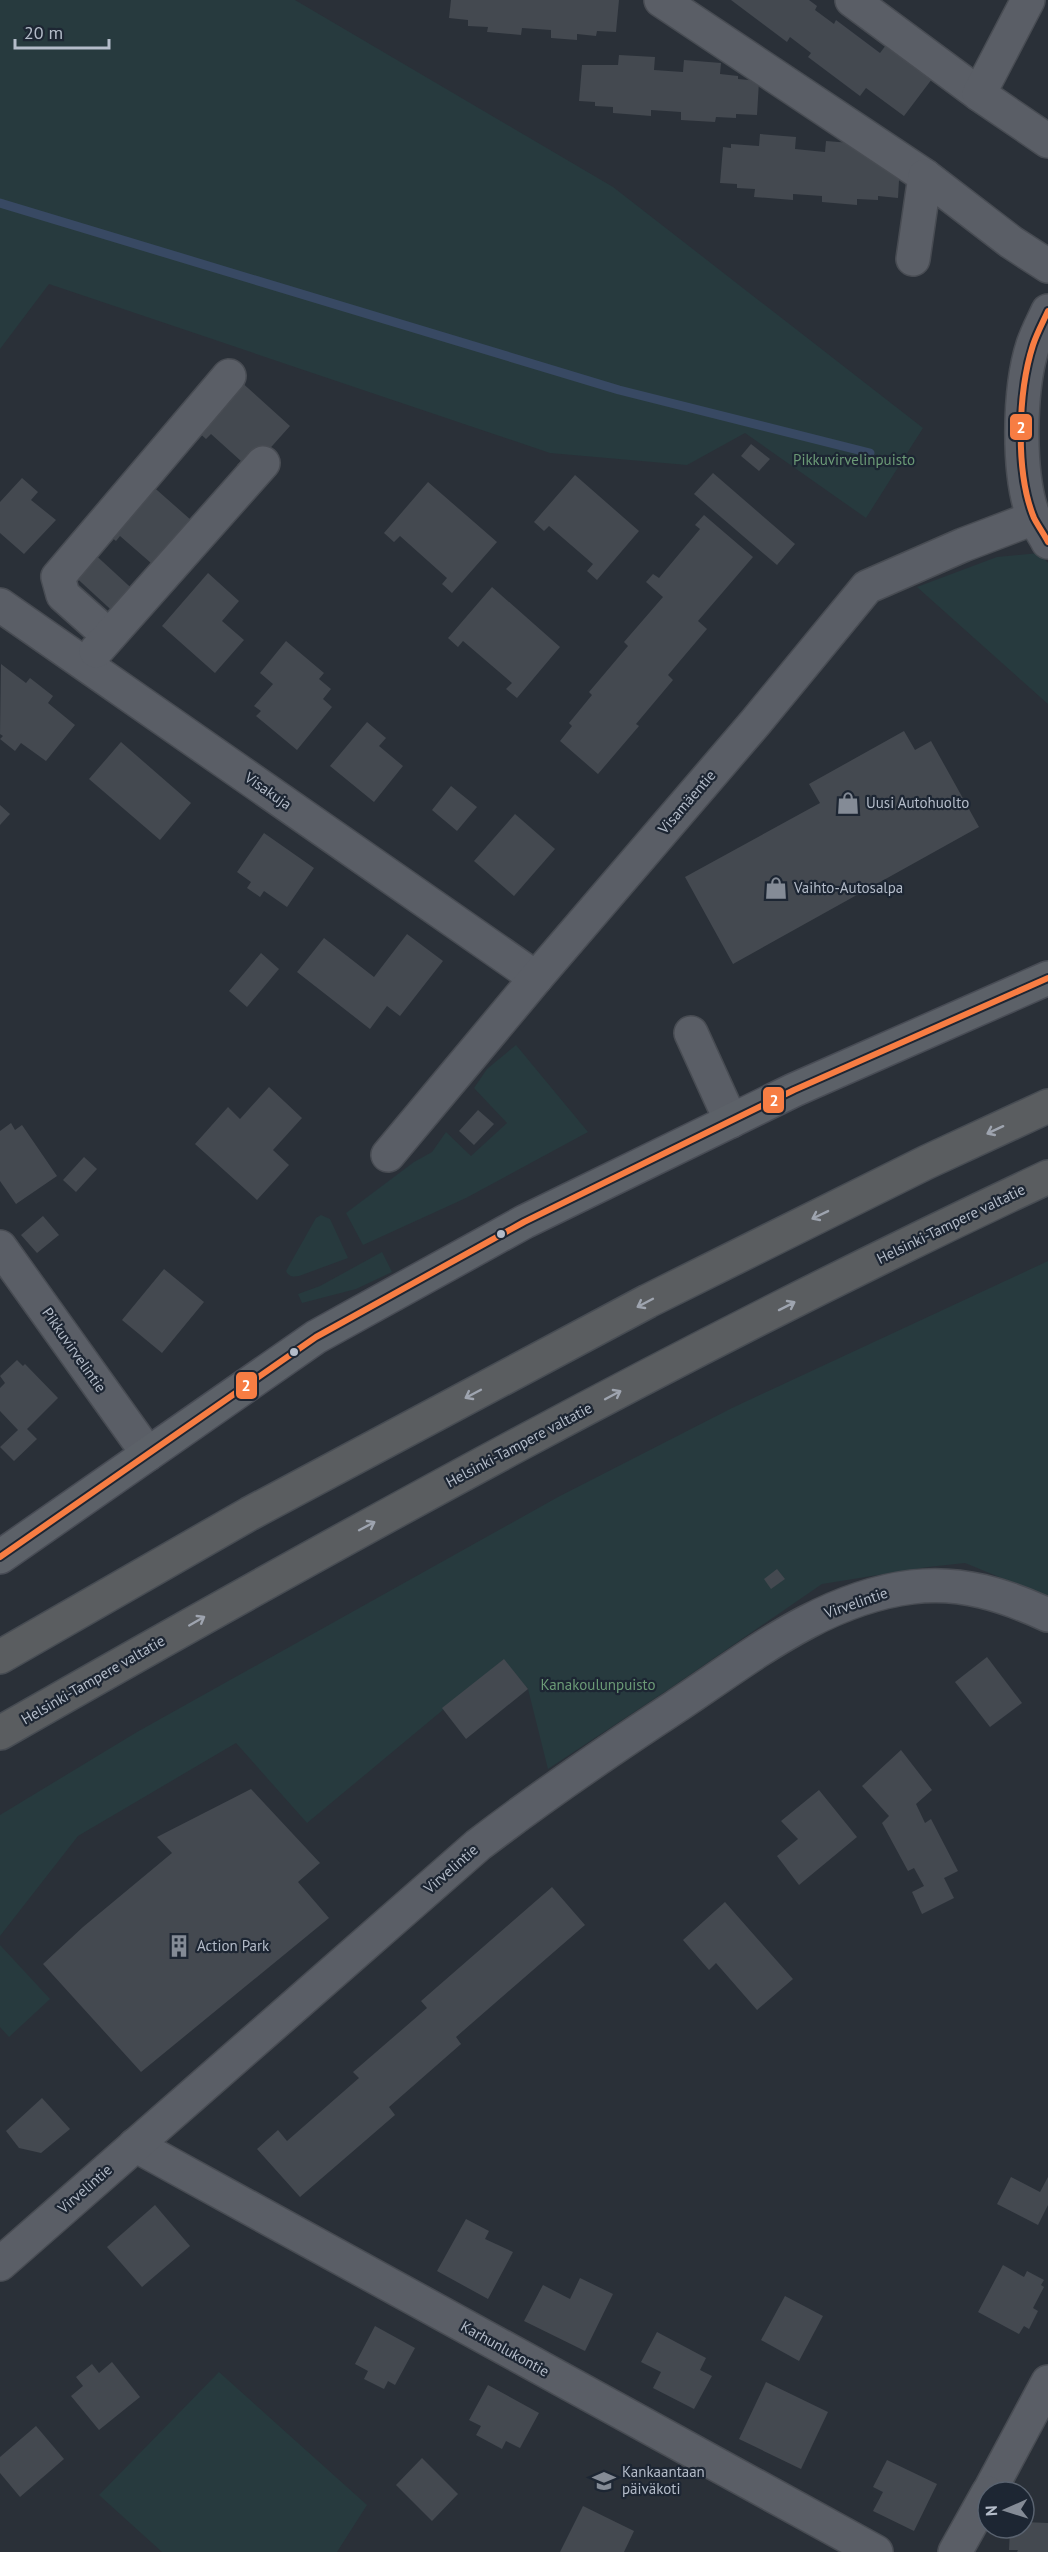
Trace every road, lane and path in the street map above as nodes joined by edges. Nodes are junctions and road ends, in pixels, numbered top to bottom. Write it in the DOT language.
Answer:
graph roads {
  1 [pos="661,0"];
  2 [pos="852,0"];
  3 [pos="1028,0"];
  4 [pos="979,94"];
  5 [pos="1048,141"];
  6 [pos="925,176"];
  7 [pos="913,259"];
  8 [pos="1048,266"];
  9 [pos="1048,311"];
  10 [pos="229,376"];
  11 [pos="263,463"];
  12 [pos="1041,530"];
  13 [pos="0,604"];
  14 [pos="109,636"];
  15 [pos="85,664"];
  16 [pos="536,978"];
  17 [pos="1048,978"];
  18 [pos="691,1033"];
  19 [pos="1048,1106"];
  20 [pos="731,1121"];
  21 [pos="388,1155"];
  22 [pos="1048,1177"];
  23 [pos="0,1247"];
  24 [pos="148,1454"];
  25 [pos="0,1557"];
  26 [pos="1048,1615"];
  27 [pos="0,1658"];
  28 [pos="0,1733"];
  29 [pos="135,2145"];
  30 [pos="0,2264"];
  31 [pos="1048,2382"];
  32 [pos="995,2480"];
  33 [pos="976,2514"];
  34 [pos="876,2552"];
  35 [pos="955,2552"];
  1 -- 6 [label="street"];
  2 -- 4 [label="street"];
  3 -- 4 [label="street"];
  4 -- 5 [label="street"];
  6 -- 7 [label="street"];
  6 -- 8 [label="street"];
  9 -- 12 [label="street, Visamäentie"];
  10 -- 14 [label="street"];
  11 -- 14 [label="street"];
  12 -- 16 [label="street, Visamäentie"];
  13 -- 15 [label="street, Visakuja"];
  14 -- 15 [label="street"];
  15 -- 16 [label="street, Visakuja"];
  16 -- 21 [label="street, Visamäentie"];
  17 -- 20 [label="main road"];
  18 -- 20 [label="street"];
  19 -- 27 [label="highway, one-way"];
  20 -- 24 [label="main road"];
  28 -- 22 [label="highway, Helsinki-Tampere valtatie, one-way"];
  23 -- 24 [label="street, Pikkuvirvelintie"];
  24 -- 25 [label="main road"];
  26 -- 29 [label="street, Virvelintie"];
  29 -- 30 [label="street, Virvelintie"];
  29 -- 34 [label="street, Karhunlukontie"];
  31 -- 32 [label="street"];
  33 -- 35 [label="street"];
}
